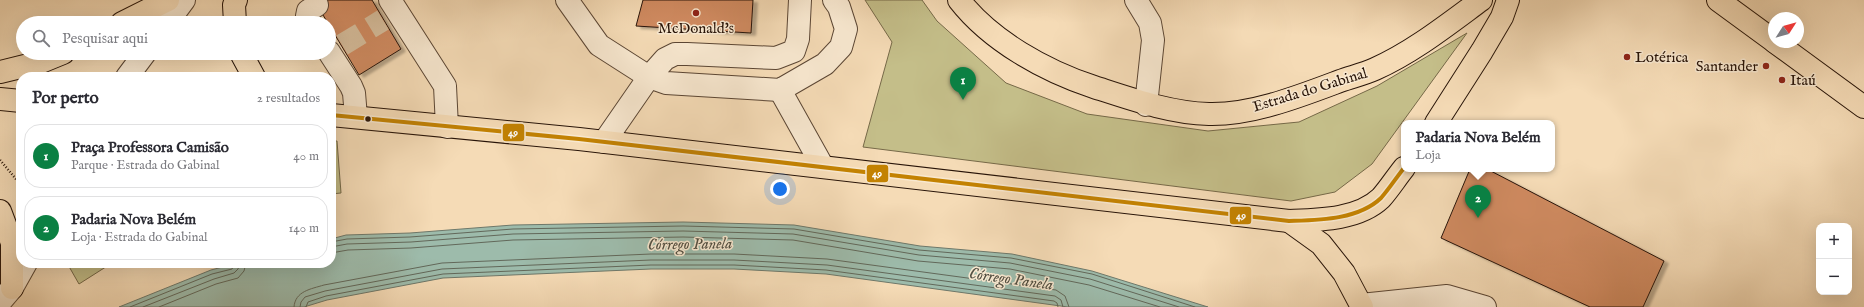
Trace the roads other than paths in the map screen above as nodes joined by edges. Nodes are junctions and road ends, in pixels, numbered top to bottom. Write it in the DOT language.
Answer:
graph roads {
  1 [pos="168,0"];
  2 [pos="184,0"];
  3 [pos="236,0"];
  4 [pos="567,0"];
  5 [pos="800,0"];
  6 [pos="834,0"];
  7 [pos="959,0"];
  8 [pos="1136,0"];
  9 [pos="1481,0"];
  10 [pos="1508,0"];
  11 [pos="1718,0"];
  12 [pos="390,10"];
  13 [pos="136,16"];
  14 [pos="172,16"];
  15 [pos="235,16"];
  16 [pos="1768,37"];
  17 [pos="1783,48"];
  18 [pos="336,56"];
  19 [pos="46,60"];
  20 [pos="140,60"];
  21 [pos="245,60"];
  22 [pos="0,72"];
  23 [pos="131,72"];
  24 [pos="251,72"];
  25 [pos="649,77"];
  26 [pos="780,90"];
  27 [pos="0,99"];
  28 [pos="16,101"];
  29 [pos="1146,104"];
  30 [pos="1864,107"];
  31 [pos="339,115"];
  32 [pos="1438,120"];
  33 [pos="447,127"];
  34 [pos="604,142"];
  35 [pos="823,167"];
  36 [pos="1401,172"];
  37 [pos="0,211"];
  38 [pos="1289,221"];
  39 [pos="23,268"];
  40 [pos="6,295"];
  41 [pos="1362,306"];
  42 [pos="1485,307"];
  1 -- 13 [label="main road"];
  2 -- 14 [label="street"];
  3 -- 15 [label="main road"];
  4 -- 25 [label="street"];
  5 -- 25 [label="street"];
  6 -- 26 [label="street"];
  7 -- 29 [label="main road, Estrada do Gabinal"];
  8 -- 29 [label="street"];
  9 -- 29 [label="main road, Estrada do Gabinal"];
  10 -- 32 [label="main road"];
  11 -- 16 [label="main road"];
  12 -- 33 [label="street"];
  17 -- 30 [label="main road"];
  18 -- 31 [label="street"];
  19 -- 22 [label="main road"];
  20 -- 23 [label="street"];
  21 -- 24 [label="main road"];
  25 -- 26 [label="street"];
  25 -- 34 [label="street"];
  26 -- 35 [label="street"];
  27 -- 28 [label="main road"];
  31 -- 33 [label="main road"];
  33 -- 34 [label="main road"];
  34 -- 35 [label="main road"];
  35 -- 38 [label="main road"];
  36 -- 38 [label="main road"];
  37 -- 40 [label="main road"];
  38 -- 41 [label="main road"];
  39 -- 40 [label="street"];
  41 -- 42 [label="street"];
}
